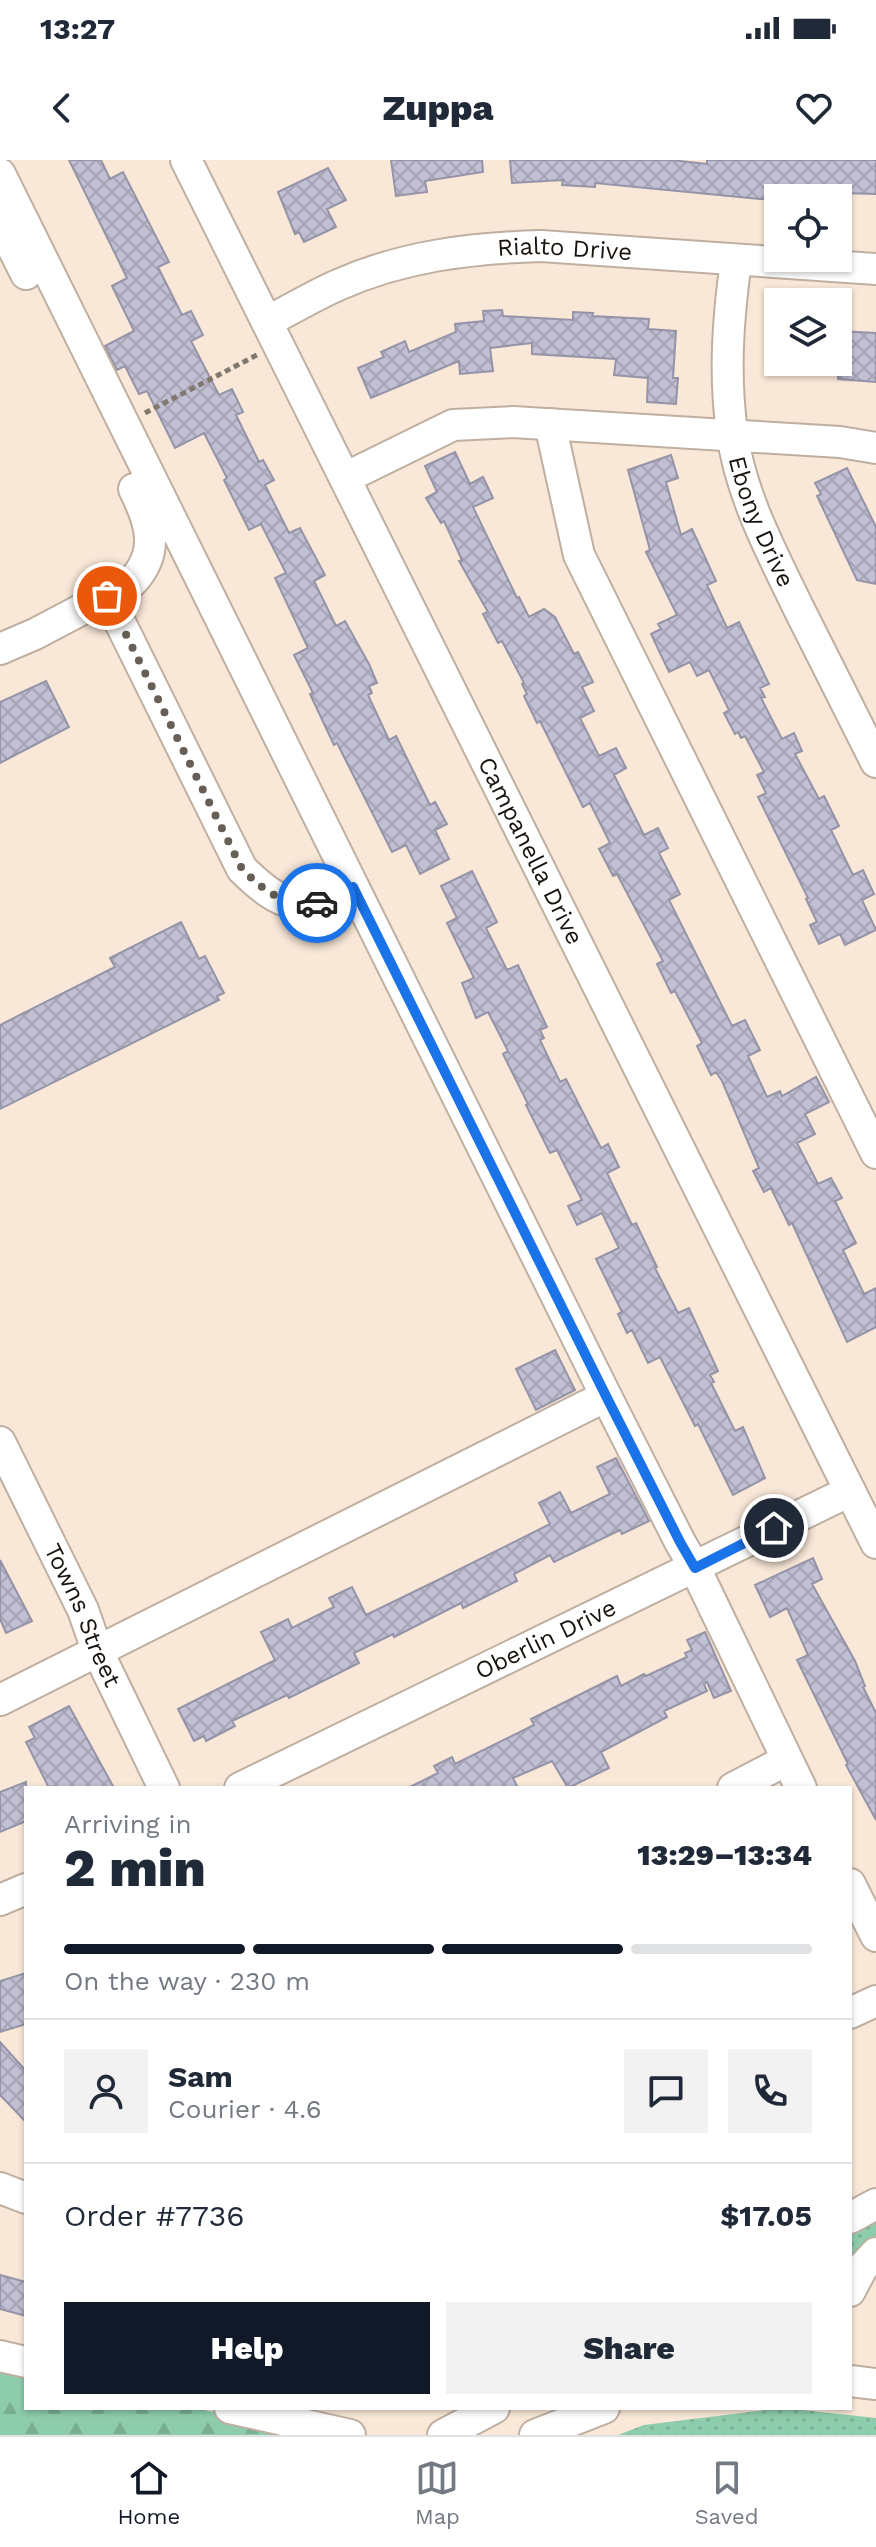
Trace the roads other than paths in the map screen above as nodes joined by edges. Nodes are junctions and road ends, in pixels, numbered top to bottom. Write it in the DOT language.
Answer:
graph roads {
  1 [pos="186,160"];
  2 [pos="0,174"];
  3 [pos="0,222"];
  4 [pos="736,261"];
  5 [pos="876,269"];
  6 [pos="266,336"];
  7 [pos="550,424"];
  8 [pos="732,435"];
  9 [pos="876,448"];
  10 [pos="345,478"];
  11 [pos="182,544"];
  12 [pos="146,562"];
  13 [pos="107,596"];
  14 [pos="0,649"];
  15 [pos="876,762"];
  16 [pos="353,887"];
  17 [pos="876,1153"];
  18 [pos="606,1396"];
  19 [pos="0,1442"];
  20 [pos="10,1490"];
  21 [pos="850,1491"];
  22 [pos="876,1543"];
  23 [pos="695,1568"];
  24 [pos="97,1650"];
  25 [pos="0,1700"];
  26 [pos="787,1760"];
  27 [pos="163,1786"];
  28 [pos="244,1786"];
  29 [pos="737,1786"];
  30 [pos="800,1786"];
  31 [pos="852,1888"];
  32 [pos="24,1890"];
  33 [pos="0,1900"];
  34 [pos="876,1936"];
  35 [pos="876,2001"];
  36 [pos="852,2012"];
  37 [pos="0,2188"];
  38 [pos="24,2197"];
  39 [pos="876,2204"];
  40 [pos="852,2217"];
  41 [pos="876,2253"];
  42 [pos="852,2287"];
  43 [pos="0,2356"];
  44 [pos="24,2362"];
  45 [pos="852,2381"];
  46 [pos="876,2384"];
  47 [pos="239,2410"];
  48 [pos="490,2410"];
  49 [pos="599,2410"];
  50 [pos="350,2435"];
  51 [pos="443,2435"];
  52 [pos="535,2435"];
  1 -- 6 [label="street, Campanella Drive"];
  2 -- 11 [label="street"];
  3 -- 12 [label="street"];
  4 -- 5 [label="street, Rialto Drive"];
  4 -- 6 [label="street, Rialto Drive"];
  4 -- 8 [label="street, Ebony Drive"];
  6 -- 10 [label="street, Campanella Drive"];
  7 -- 8 [label="street"];
  7 -- 10 [label="street"];
  7 -- 17 [label="street"];
  8 -- 9 [label="street"];
  8 -- 15 [label="street, Ebony Drive"];
  10 -- 21 [label="street, Campanella Drive"];
  11 -- 12 [label="street"];
  11 -- 16 [label="street"];
  12 -- 13 [label="street"];
  13 -- 14 [label="street"];
  13 -- 16 [label="street"];
  16 -- 18 [label="street"];
  18 -- 23 [label="street"];
  18 -- 24 [label="street"];
  19 -- 20 [label="street, Towns Street"];
  20 -- 24 [label="street, Towns Street"];
  21 -- 22 [label="street, Campanella Drive"];
  21 -- 23 [label="street, Oberlin Drive"];
  23 -- 26 [label="street"];
  23 -- 28 [label="street, Oberlin Drive"];
  24 -- 25 [label="street"];
  24 -- 27 [label="street, Towns Street"];
  26 -- 29 [label="street"];
  26 -- 30 [label="street"];
  31 -- 34 [label="street"];
  32 -- 33 [label="street"];
  35 -- 36 [label="street"];
  37 -- 38 [label="street"];
  39 -- 40 [label="street"];
  41 -- 42 [label="street"];
  43 -- 44 [label="street"];
  45 -- 46 [label="street"];
  47 -- 50 [label="street"];
  48 -- 51 [label="street"];
  49 -- 52 [label="street"];
}
